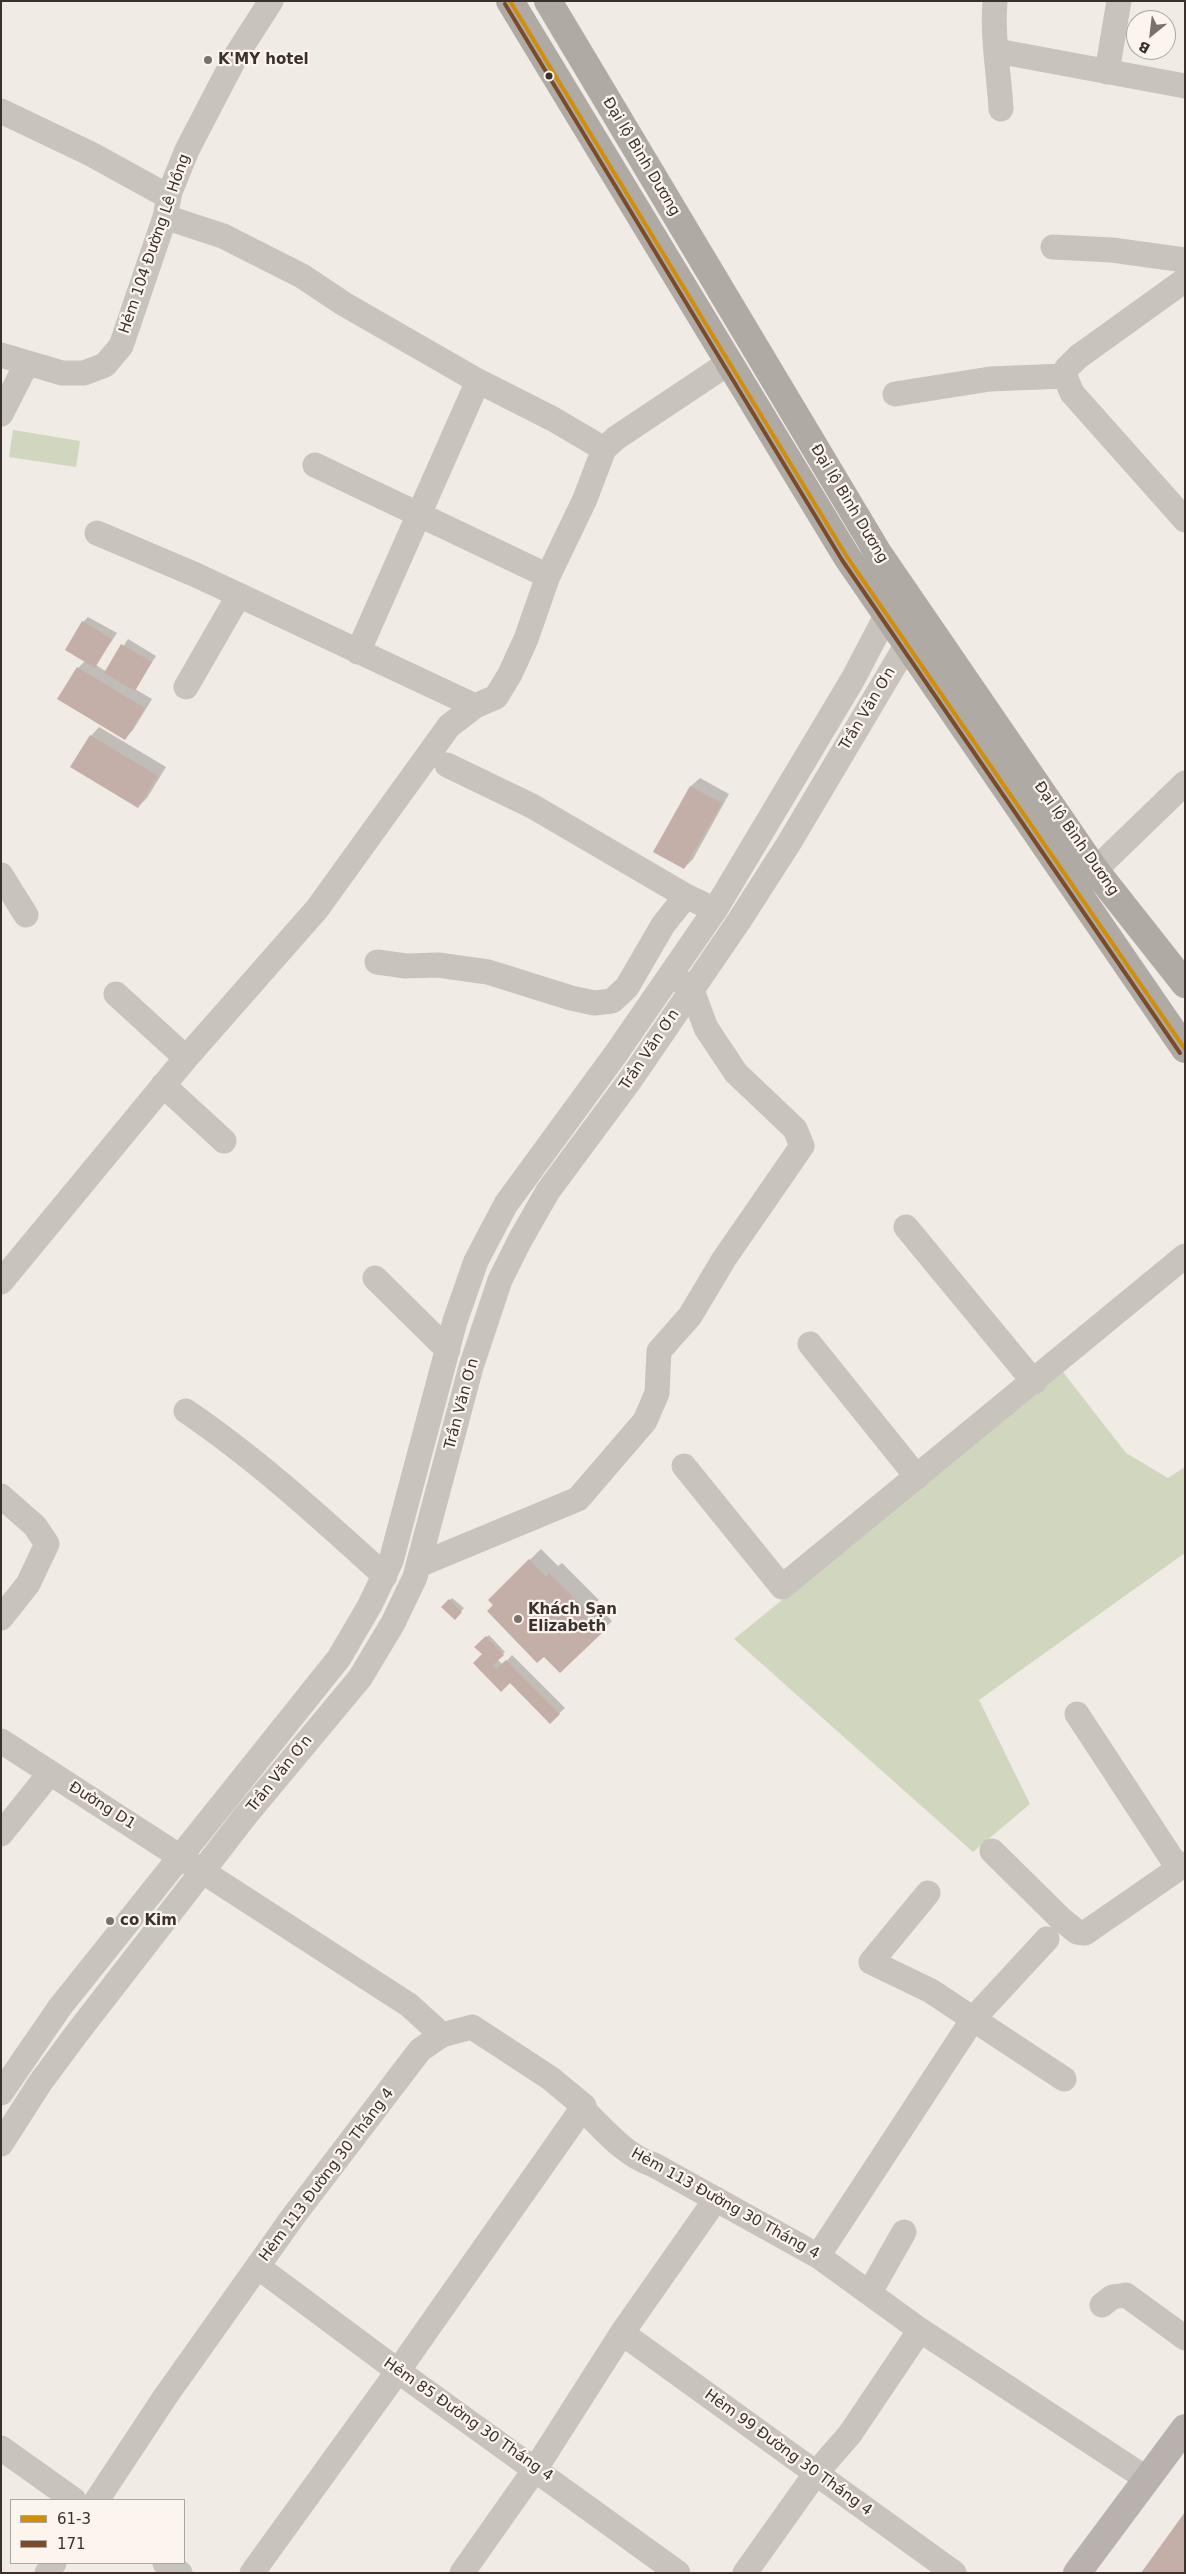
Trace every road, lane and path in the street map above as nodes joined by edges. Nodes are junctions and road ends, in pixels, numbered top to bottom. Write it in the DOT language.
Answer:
graph roads {
  1 [pos="271,1"];
  2 [pos="510,1"];
  3 [pos="548,1"];
  4 [pos="995,1"];
  5 [pos="1119,1"];
  6 [pos="997,51"];
  7 [pos="1107,72"];
  8 [pos="1185,86"];
  9 [pos="1001,109"];
  10 [pos="1,111"];
  11 [pos="167,207"];
  12 [pos="1053,247"];
  13 [pos="1185,260"];
  14 [pos="1185,280"];
  15 [pos="1,355"];
  16 [pos="730,362"];
  17 [pos="27,363"];
  18 [pos="1065,376"];
  19 [pos="478,382"];
  20 [pos="896,394"];
  21 [pos="1,414"];
  22 [pos="604,449"];
  23 [pos="314,465"];
  24 [pos="419,514"];
  25 [pos="1185,520"];
  26 [pos="97,533"];
  27 [pos="548,576"];
  28 [pos="238,596"];
  29 [pos="886,616"];
  30 [pos="906,646"];
  31 [pos="358,652"];
  32 [pos="186,688"];
  33 [pos="474,706"];
  34 [pos="447,765"];
  35 [pos="1185,783"];
  36 [pos="1095,870"];
  37 [pos="1,875"];
  38 [pos="686,896"];
  39 [pos="715,910"];
  40 [pos="26,916"];
  41 [pos="376,962"];
  42 [pos="673,974"];
  43 [pos="1185,984"];
  44 [pos="692,990"];
  45 [pos="116,994"];
  46 [pos="1185,1049"];
  47 [pos="186,1058"];
  48 [pos="163,1085"];
  49 [pos="224,1141"];
  50 [pos="906,1227"];
  51 [pos="1185,1256"];
  52 [pos="375,1278"];
  53 [pos="1,1282"];
  54 [pos="810,1344"];
  55 [pos="448,1350"];
  56 [pos="1034,1382"];
  57 [pos="186,1411"];
  58 [pos="684,1466"];
  59 [pos="917,1477"];
  60 [pos="1,1496"];
  61 [pos="418,1565"];
  62 [pos="385,1576"];
  63 [pos="1,1618"];
  64 [pos="1077,1714"];
  65 [pos="1,1741"];
  66 [pos="50,1773"];
  67 [pos="1,1834"];
  68 [pos="992,1851"];
  69 [pos="180,1855"];
  70 [pos="1181,1866"];
  71 [pos="203,1870"];
  72 [pos="928,1893"];
  73 [pos="1047,1939"];
  74 [pos="973,2019"];
  75 [pos="442,2035"];
  76 [pos="10,2060"];
  77 [pos="1064,2079"];
  78 [pos="1,2093"];
  79 [pos="584,2106"];
  80 [pos="1,2144"];
  81 [pos="716,2199"];
  82 [pos="904,2232"];
  83 [pos="818,2256"];
  84 [pos="258,2266"];
  85 [pos="870,2292"];
  86 [pos="1102,2305"];
  87 [pos="920,2330"];
  88 [pos="622,2333"];
  89 [pos="1185,2338"];
  90 [pos="398,2371"];
  91 [pos="1185,2428"];
  92 [pos="1,2448"];
  93 [pos="536,2468"];
  94 [pos="816,2473"];
  95 [pos="1147,2479"];
  96 [pos="73,2499"];
  97 [pos="98,2499"];
  98 [pos="166,2564"];
  99 [pos="180,2573"];
  100 [pos="252,2573"];
  101 [pos="462,2573"];
  102 [pos="678,2573"];
  103 [pos="745,2573"];
  104 [pos="954,2573"];
  105 [pos="1077,2573"];
  1 -- 11 [label="street, Hẻm 104 Đường Lê Hồng"];
  2 -- 16 [label="highway, Đại lộ Bình Dương"];
  3 -- 36 [label="highway, Đại lộ Bình Dương"];
  4 -- 6 [label="street"];
  5 -- 7 [label="street"];
  6 -- 7 [label="street"];
  6 -- 9 [label="street"];
  7 -- 8 [label="street"];
  10 -- 11 [label="street"];
  11 -- 17 [label="street, Hẻm 104 Đường Lê Hồng"];
  11 -- 19 [label="street"];
  12 -- 13 [label="street"];
  14 -- 18 [label="street"];
  15 -- 17 [label="street, Hẻm 104 Đường Lê Hồng"];
  16 -- 22 [label="street"];
  16 -- 29 [label="highway, Đại lộ Bình Dương"];
  17 -- 21 [label="street"];
  18 -- 20 [label="street"];
  18 -- 25 [label="street"];
  19 -- 22 [label="street"];
  19 -- 24 [label="street"];
  22 -- 27 [label="street"];
  23 -- 24 [label="street"];
  24 -- 27 [label="street"];
  24 -- 31 [label="street"];
  26 -- 28 [label="street"];
  27 -- 33 [label="street"];
  28 -- 31 [label="street"];
  28 -- 32 [label="street"];
  29 -- 30 [label="highway, Đại lộ Bình Dương"];
  29 -- 39 [label="street, Trần Văn Ơn"];
  30 -- 44 [label="street, Trần Văn Ơn"];
  30 -- 46 [label="highway, Đại lộ Bình Dương"];
  31 -- 33 [label="street"];
  33 -- 47 [label="street"];
  34 -- 38 [label="street"];
  35 -- 36 [label="street"];
  36 -- 43 [label="highway, Đại lộ Bình Dương"];
  37 -- 40 [label="street"];
  38 -- 39 [label="street"];
  38 -- 41 [label="street"];
  39 -- 42 [label="street, Trần Văn Ơn"];
  42 -- 44 [label="street"];
  42 -- 55 [label="street, Trần Văn Ơn"];
  44 -- 61 [label="street, Trần Văn Ơn"];
  44 -- 61 [label="street"];
  45 -- 47 [label="street"];
  47 -- 48 [label="street"];
  48 -- 49 [label="street"];
  48 -- 53 [label="street"];
  50 -- 56 [label="street"];
  51 -- 56 [label="street"];
  52 -- 55 [label="street"];
  54 -- 59 [label="street"];
  55 -- 62 [label="street, Trần Văn Ơn"];
  56 -- 59 [label="street"];
  57 -- 62 [label="street"];
  58 -- 59 [label="street"];
  60 -- 63 [label="street"];
  61 -- 71 [label="street, Trần Văn Ơn"];
  62 -- 69 [label="street, Trần Văn Ơn"];
  64 -- 70 [label="street"];
  65 -- 66 [label="street, Đường D1"];
  66 -- 67 [label="street"];
  66 -- 69 [label="street, Đường D1"];
  68 -- 70 [label="street"];
  69 -- 71 [label="street, Đường D1"];
  69 -- 76 [label="street, Trần Văn Ơn"];
  71 -- 75 [label="street, Đường D1"];
  71 -- 80 [label="street, Trần Văn Ơn"];
  72 -- 74 [label="street"];
  73 -- 74 [label="street"];
  74 -- 77 [label="street"];
  74 -- 83 [label="street"];
  75 -- 79 [label="street, Hẻm 113 Đường 30 Tháng 4"];
  75 -- 84 [label="street, Hẻm 113 Đường 30 Tháng 4"];
  76 -- 78 [label="street, Trần Văn Ơn"];
  79 -- 81 [label="street, Hẻm 113 Đường 30 Tháng 4"];
  79 -- 90 [label="street"];
  81 -- 83 [label="street, Hẻm 113 Đường 30 Tháng 4"];
  81 -- 88 [label="street"];
  82 -- 85 [label="street"];
  83 -- 85 [label="street, Hẻm 113 Đường 30 Tháng 4"];
  84 -- 90 [label="street, Hẻm 85 Đường 30 Tháng 4"];
  84 -- 97 [label="street, Hẻm 113 Đường 30 Tháng 4"];
  85 -- 87 [label="street, Hẻm 113 Đường 30 Tháng 4"];
  86 -- 89 [label="street"];
  87 -- 94 [label="street"];
  87 -- 95 [label="street, Hẻm 113 Đường 30 Tháng 4"];
  88 -- 93 [label="street"];
  88 -- 94 [label="street, Hẻm 99 Đường 30 Tháng 4"];
  90 -- 93 [label="street, Hẻm 85 Đường 30 Tháng 4"];
  90 -- 100 [label="street"];
  91 -- 95 [label="main road"];
  92 -- 96 [label="street"];
  93 -- 101 [label="street"];
  93 -- 102 [label="street, Hẻm 85 Đường 30 Tháng 4"];
  94 -- 103 [label="street"];
  94 -- 104 [label="street, Hẻm 99 Đường 30 Tháng 4"];
  95 -- 105 [label="main road"];
  98 -- 99 [label="street"];
}
